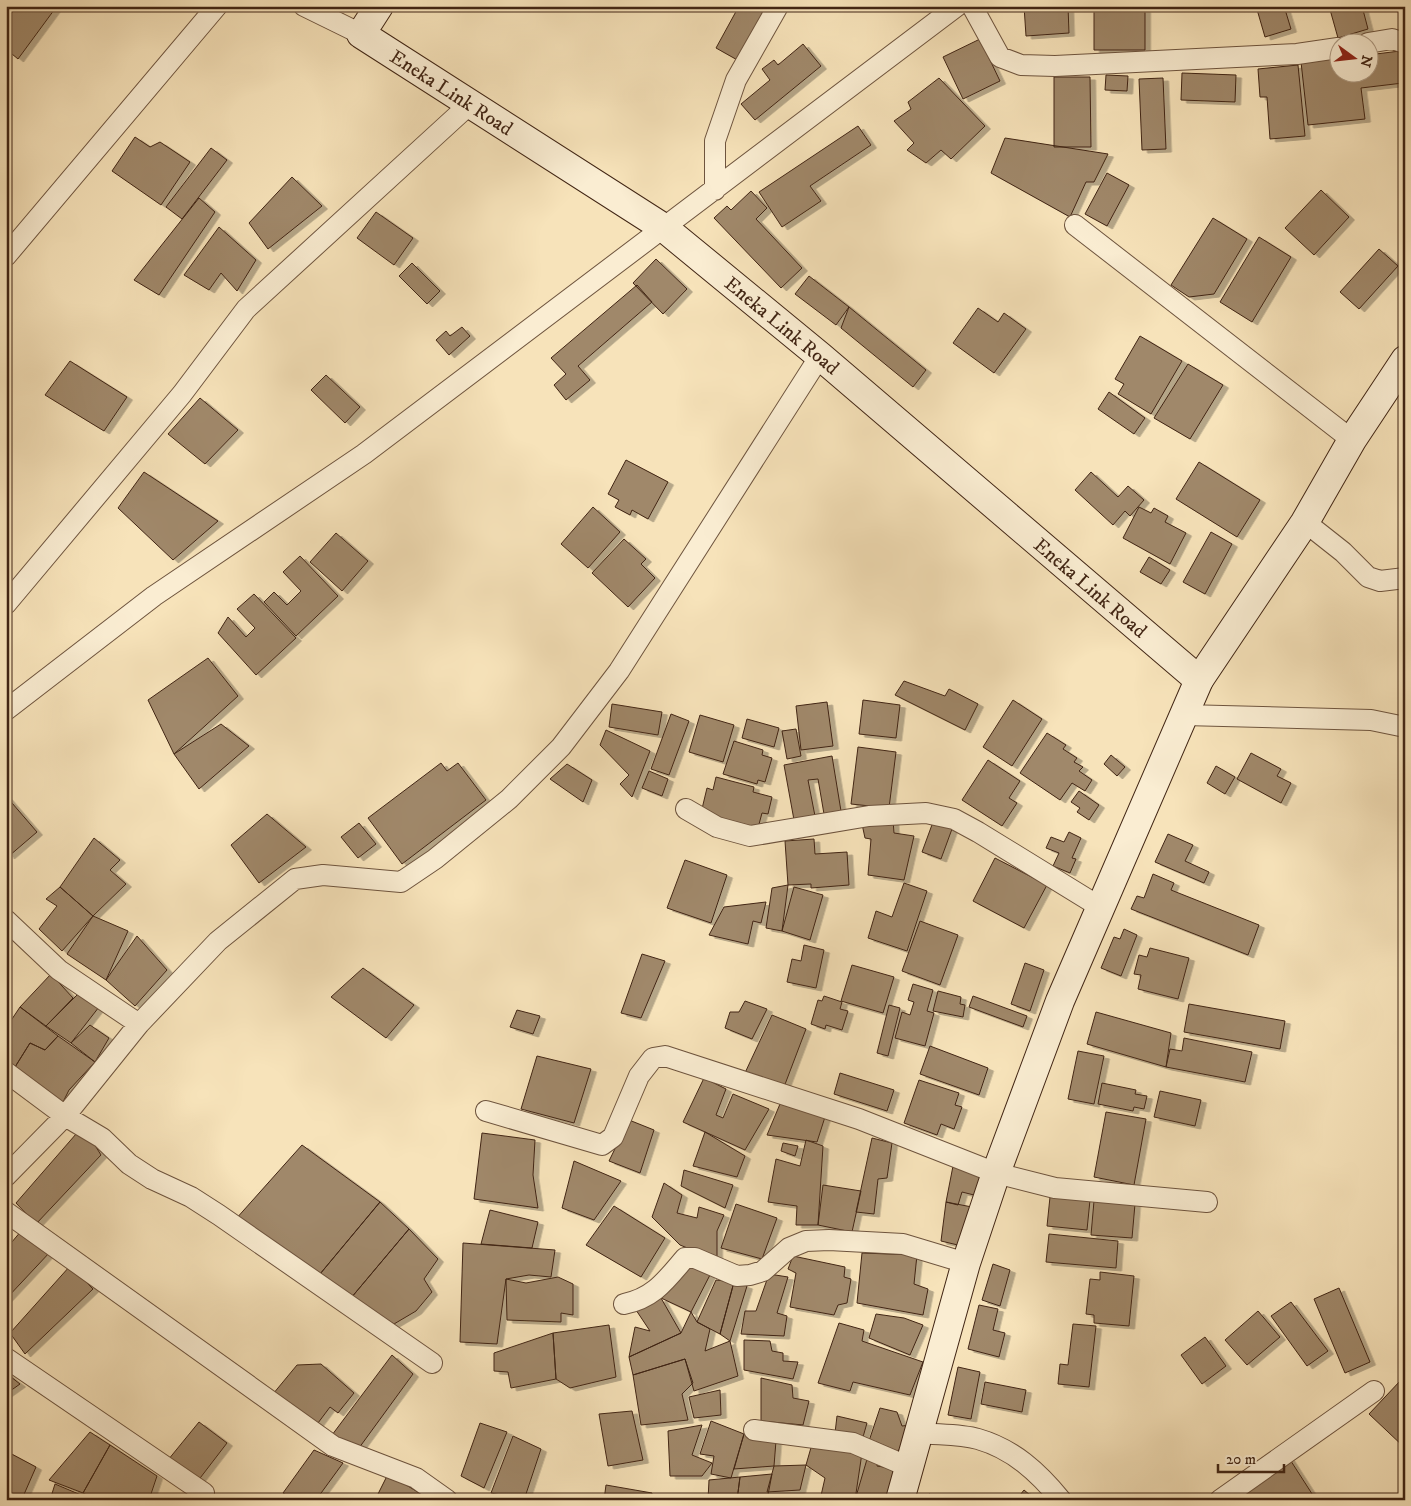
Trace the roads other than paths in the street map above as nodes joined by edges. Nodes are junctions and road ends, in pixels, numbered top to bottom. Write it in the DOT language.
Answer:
graph roads {
  1 [pos="217,6"];
  2 [pos="304,6"];
  3 [pos="379,6"];
  4 [pos="778,6"];
  5 [pos="957,6"];
  6 [pos="972,6"];
  7 [pos="361,34"];
  8 [pos="1378,41"];
  9 [pos="1405,43"];
  10 [pos="1328,50"];
  11 [pos="470,104"];
  12 [pos="715,190"];
  13 [pos="1075,225"];
  14 [pos="664,228"];
  15 [pos="6,256"];
  16 [pos="820,356"];
  17 [pos="1405,360"];
  18 [pos="1352,440"];
  19 [pos="1305,522"];
  20 [pos="1405,578"];
  21 [pos="6,604"];
  22 [pos="1200,680"];
  23 [pos="6,710"];
  24 [pos="1184,715"];
  25 [pos="1405,727"];
  26 [pos="686,808"];
  27 [pos="1100,907"];
  28 [pos="6,920"];
  29 [pos="139,1024"];
  30 [pos="6,1072"];
  31 [pos="486,1111"];
  32 [pos="65,1116"];
  33 [pos="996,1172"];
  34 [pos="6,1176"];
  35 [pos="1207,1202"];
  36 [pos="6,1212"];
  37 [pos="966,1263"];
  38 [pos="624,1304"];
  39 [pos="6,1358"];
  40 [pos="432,1363"];
  41 [pos="1374,1391"];
  42 [pos="754,1430"];
  43 [pos="920,1433"];
  44 [pos="909,1467"];
  45 [pos="204,1493"];
  46 [pos="447,1500"];
  47 [pos="900,1500"];
  48 [pos="1061,1500"];
  49 [pos="1220,1500"];
  1 -- 15 [label="street"];
  2 -- 7 [label="street"];
  3 -- 7 [label="street"];
  4 -- 12 [label="street"];
  5 -- 12 [label="street"];
  6 -- 10 [label="street"];
  7 -- 11 [label="street, Eneka Link Road"];
  8 -- 9 [label="street"];
  11 -- 14 [label="street, Eneka Link Road"];
  11 -- 21 [label="street"];
  12 -- 14 [label="street"];
  13 -- 18 [label="street"];
  14 -- 16 [label="street, Eneka Link Road"];
  14 -- 23 [label="street"];
  16 -- 22 [label="street, Eneka Link Road"];
  16 -- 29 [label="street"];
  17 -- 18 [label="street"];
  18 -- 19 [label="street"];
  19 -- 20 [label="street"];
  19 -- 22 [label="street"];
  22 -- 24 [label="street"];
  24 -- 25 [label="street"];
  24 -- 27 [label="street"];
  26 -- 27 [label="street"];
  27 -- 33 [label="street"];
  28 -- 29 [label="street"];
  29 -- 32 [label="street"];
  30 -- 32 [label="street"];
  31 -- 33 [label="street"];
  32 -- 34 [label="street"];
  32 -- 40 [label="street"];
  33 -- 35 [label="street"];
  33 -- 37 [label="street"];
  36 -- 46 [label="street"];
  37 -- 38 [label="street"];
  37 -- 43 [label="street"];
  39 -- 45 [label="street"];
  41 -- 49 [label="street"];
  42 -- 44 [label="street"];
  43 -- 44 [label="street"];
  43 -- 48 [label="street"];
  44 -- 47 [label="street"];
}
